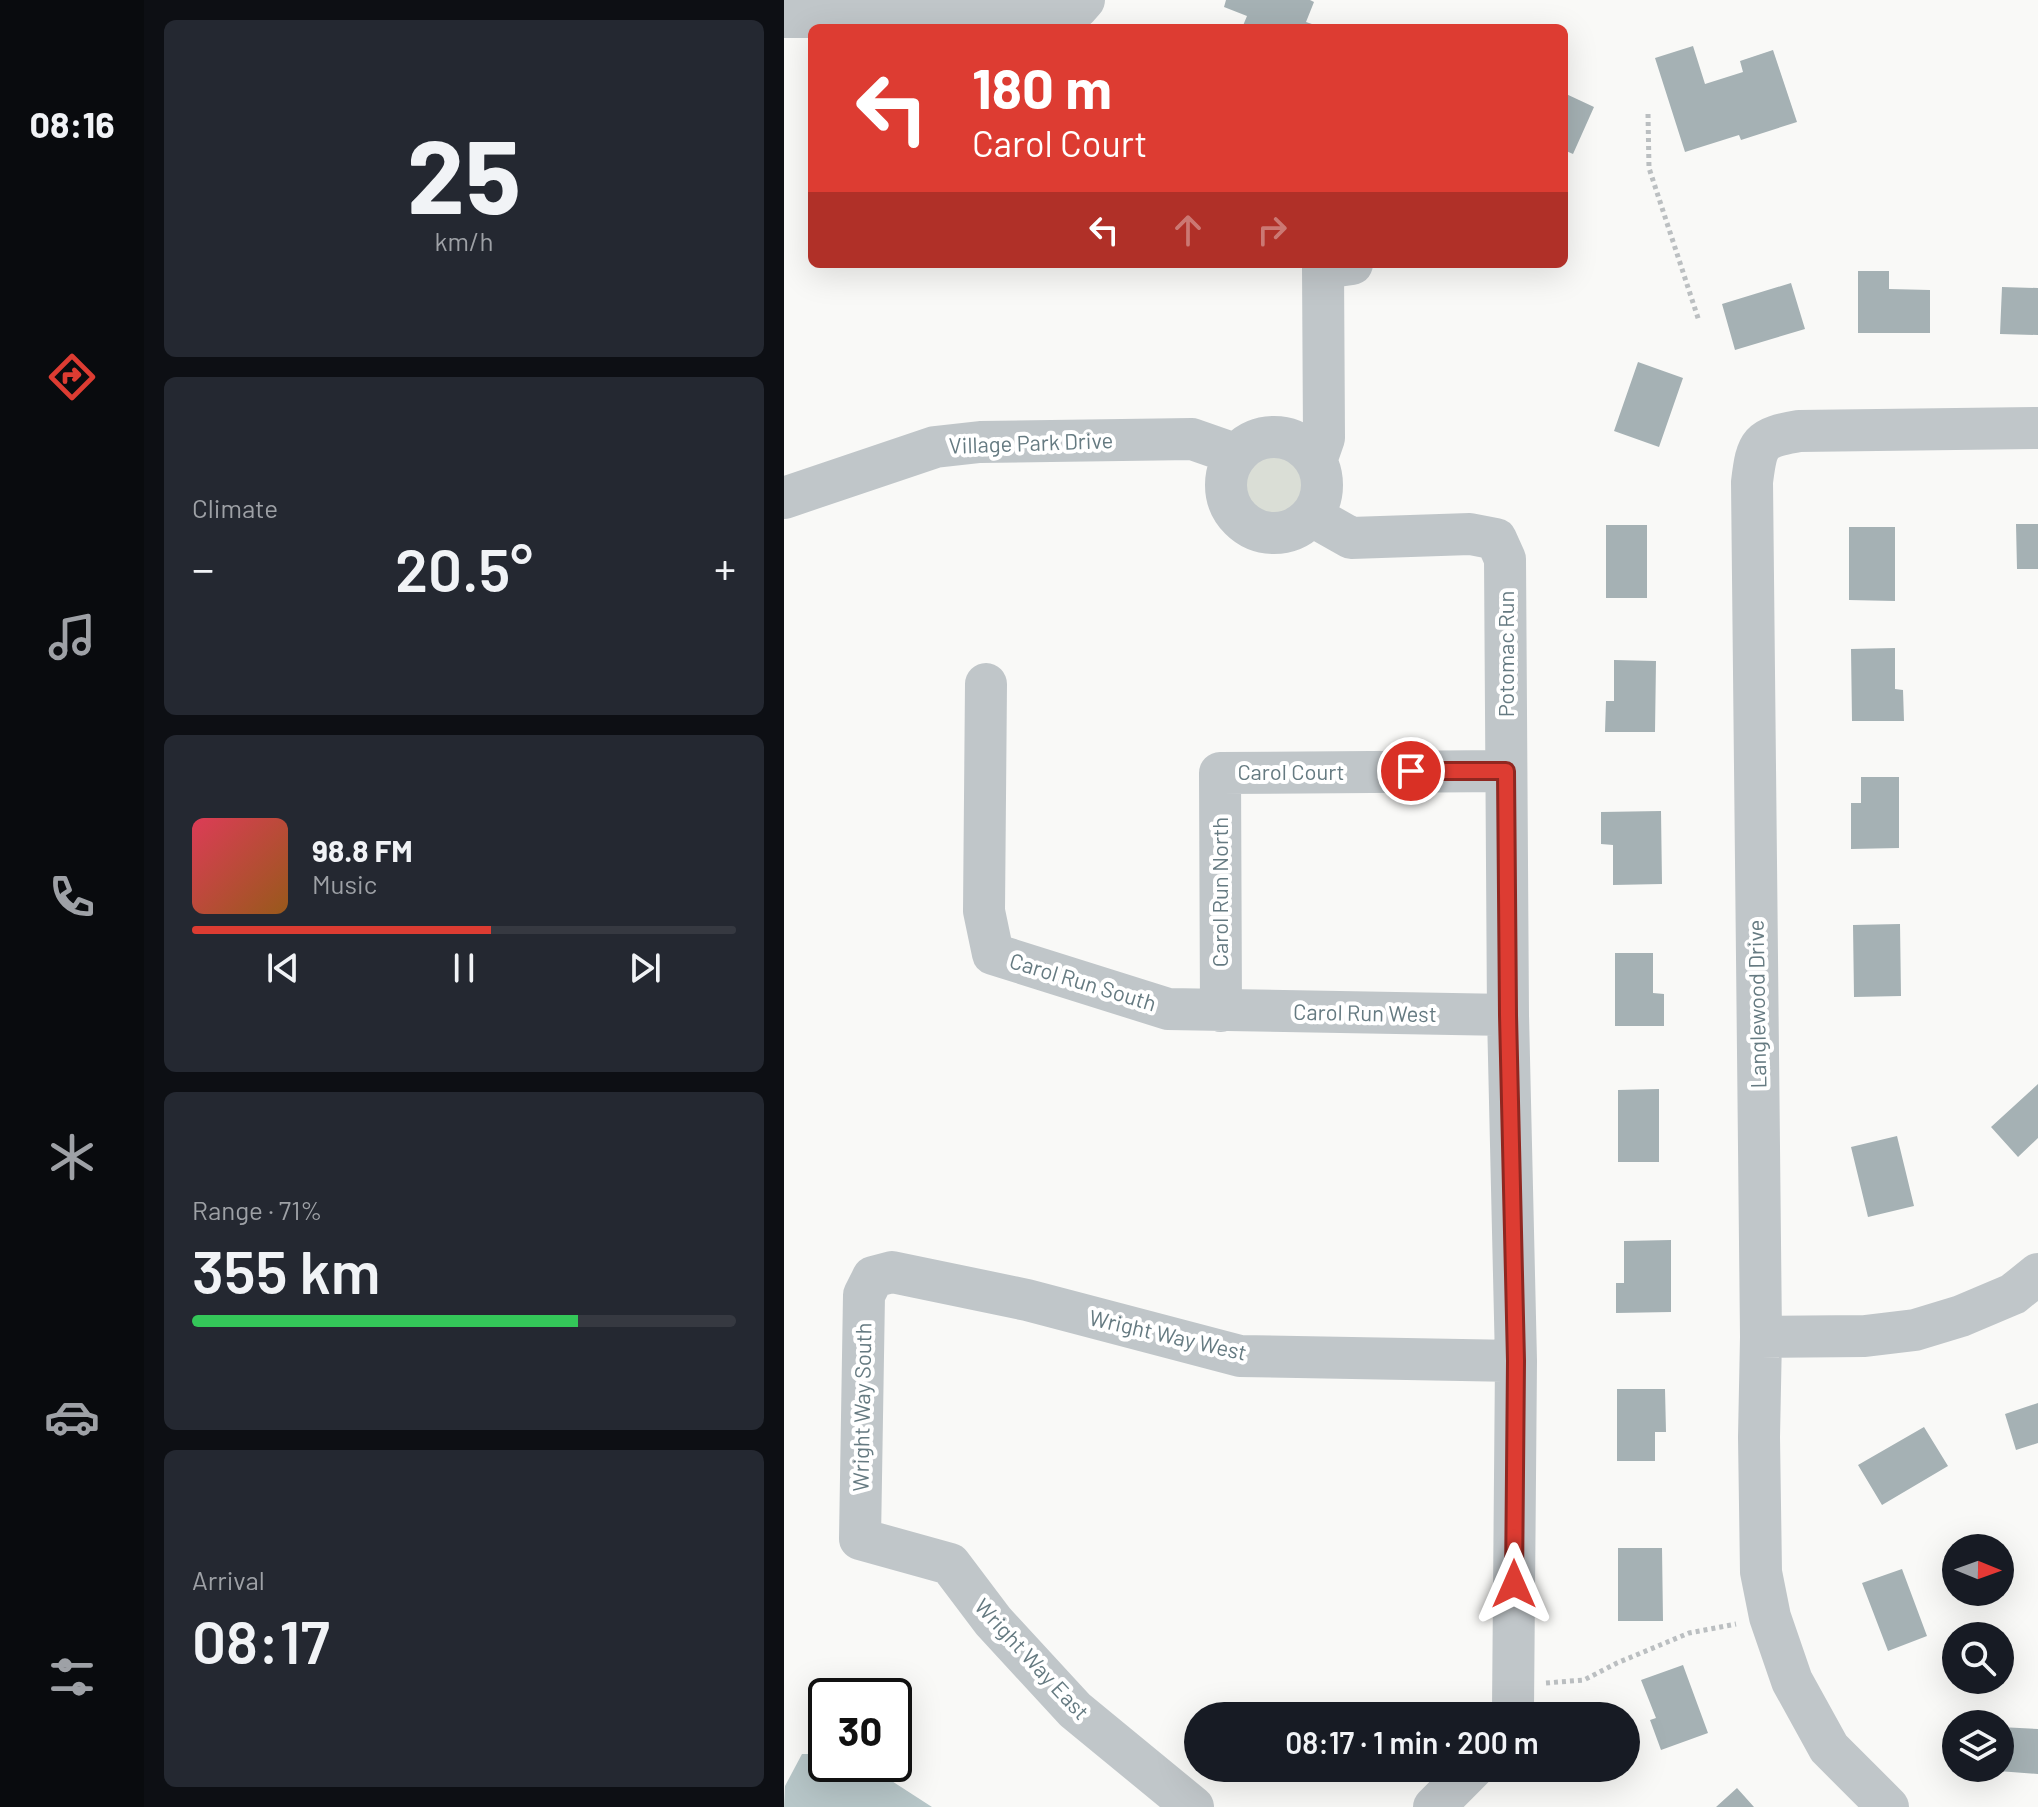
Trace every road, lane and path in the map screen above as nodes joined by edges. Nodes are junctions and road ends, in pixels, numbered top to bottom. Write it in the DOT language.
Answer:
graph roads {
  1 [pos="1084,0"];
  2 [pos="784,17"];
  3 [pos="1648,114"];
  4 [pos="1323,268"];
  5 [pos="1699,321"];
  6 [pos="2038,428"];
  7 [pos="1235,454"];
  8 [pos="1316,461"];
  9 [pos="784,498"];
  10 [pos="1312,516"];
  11 [pos="986,684"];
  12 [pos="1506,771"];
  13 [pos="1220,773"];
  14 [pos="1221,1011"];
  15 [pos="1508,1015"];
  16 [pos="2038,1274"];
  17 [pos="873,1277"];
  18 [pos="1761,1337"];
  19 [pos="1516,1361"];
  20 [pos="860,1539"];
  21 [pos="1770,1617"];
  22 [pos="1512,1698"];
  23 [pos="1459,1782"];
  24 [pos="1193,1807"];
  25 [pos="1434,1807"];
  26 [pos="1888,1807"];
  1 -- 2 [label="street"];
  3 -- 5 [label="path"];
  4 -- 8 [label="street"];
  6 -- 18 [label="street, Langlewood Drive"];
  7 -- 8 [label="street"];
  7 -- 9 [label="street, Village Park Drive"];
  7 -- 10 [label="street"];
  8 -- 10 [label="street"];
  10 -- 12 [label="street, Potomac Run"];
  11 -- 14 [label="street, Carol Run South"];
  12 -- 13 [label="street, Carol Court"];
  12 -- 15 [label="street, Potomac Run"];
  13 -- 14 [label="street, Carol Run North"];
  14 -- 15 [label="street, Carol Run West"];
  15 -- 19 [label="street, Potomac Run"];
  16 -- 18 [label="street"];
  17 -- 19 [label="street, Wright Way West"];
  17 -- 20 [label="street, Wright Way South"];
  18 -- 21 [label="street, Langlewood Drive"];
  19 -- 22 [label="street, Potomac Run"];
  20 -- 24 [label="street, Wright Way East"];
  21 -- 22 [label="path"];
  21 -- 26 [label="street, Langlewood Drive"];
  23 -- 25 [label="street"];
}
